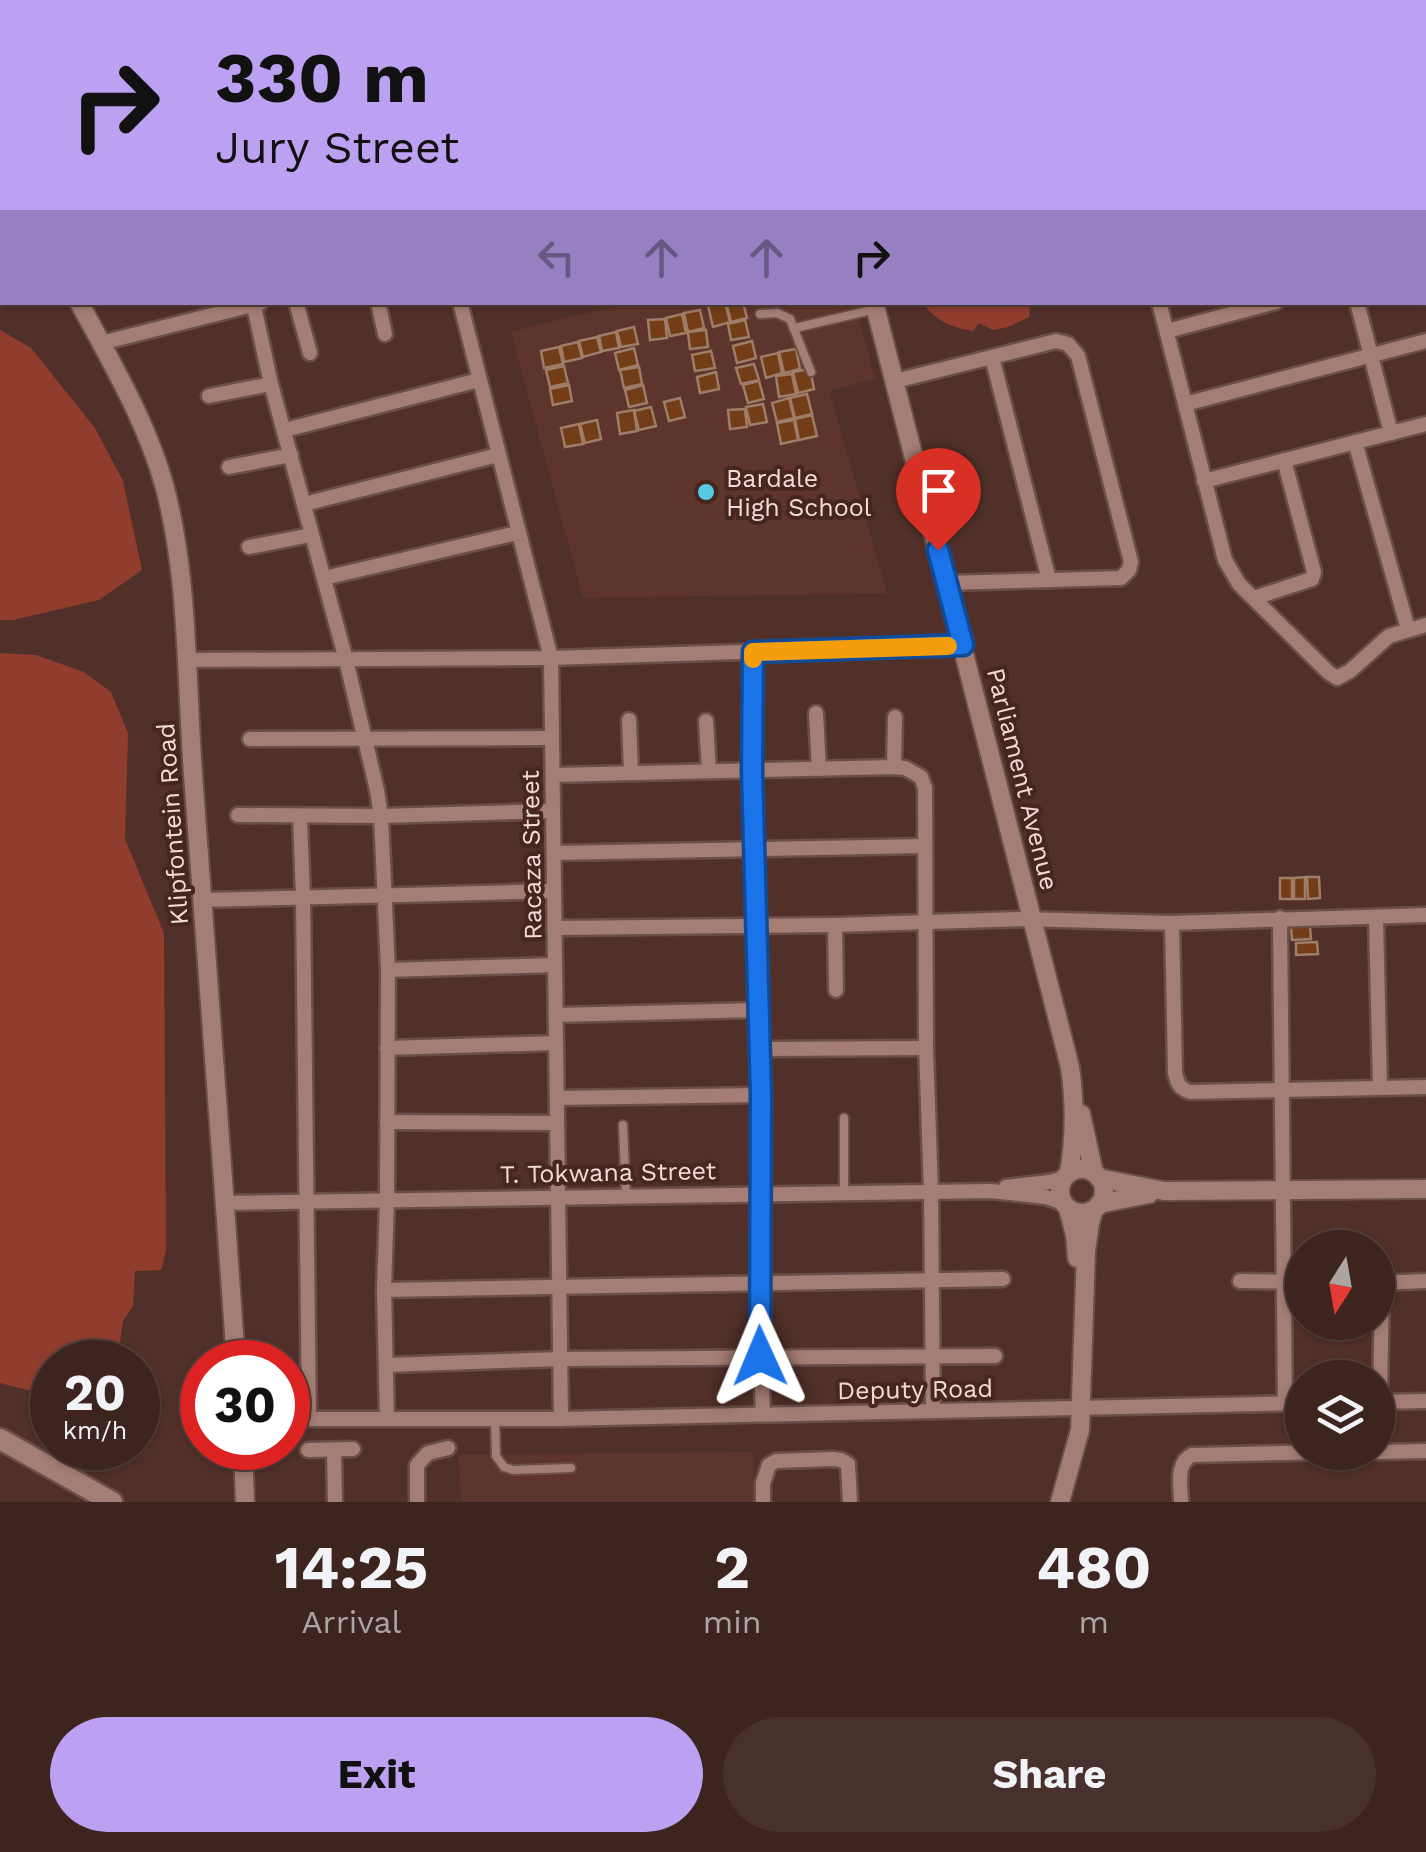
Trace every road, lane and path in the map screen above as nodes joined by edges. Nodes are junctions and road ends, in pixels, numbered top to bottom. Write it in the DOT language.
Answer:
graph roads {
  1 [pos="82,305"];
  2 [pos="247,305"];
  3 [pos="255,305"];
  4 [pos="297,305"];
  5 [pos="379,305"];
  6 [pos="461,305"];
  7 [pos="1160,305"];
  8 [pos="1265,305"];
  9 [pos="1358,305"];
  10 [pos="875,306"];
  11 [pos="760,314"];
  12 [pos="795,328"];
  13 [pos="1166,331"];
  14 [pos="384,334"];
  15 [pos="1426,340"];
  16 [pos="101,343"];
  17 [pos="310,353"];
  18 [pos="1371,355"];
  19 [pos="992,357"];
  20 [pos="812,372"];
  21 [pos="480,380"];
  22 [pos="894,382"];
  23 [pos="271,384"];
  24 [pos="209,396"];
  25 [pos="1185,404"];
  26 [pos="1426,424"];
  27 [pos="285,430"];
  28 [pos="1391,433"];
  29 [pos="1355,442"];
  30 [pos="498,455"];
  31 [pos="291,456"];
  32 [pos="1284,460"];
  33 [pos="228,467"];
  34 [pos="1204,480"];
  35 [pos="304,504"];
  36 [pos="518,533"];
  37 [pos="312,535"];
  38 [pos="249,547"];
  39 [pos="324,578"];
  40 [pos="1050,580"];
  41 [pos="948,584"];
  42 [pos="1254,598"];
  43 [pos="1426,624"];
  44 [pos="1408,630"];
  45 [pos="963,645"];
  46 [pos="753,652"];
  47 [pos="551,658"];
  48 [pos="186,660"];
  49 [pos="346,660"];
  50 [pos="816,713"];
  51 [pos="895,718"];
  52 [pos="630,720"];
  53 [pos="706,721"];
  54 [pos="552,738"];
  55 [pos="250,739"];
  56 [pos="364,739"];
  57 [pos="894,768"];
  58 [pos="819,769"];
  59 [pos="752,770"];
  60 [pos="710,771"];
  61 [pos="631,772"];
  62 [pos="552,775"];
  63 [pos="553,812"];
  64 [pos="238,815"];
  65 [pos="300,816"];
  66 [pos="381,816"];
  67 [pos="925,846"];
  68 [pos="754,848"];
  69 [pos="554,853"];
  70 [pos="554,891"];
  71 [pos="385,894"];
  72 [pos="303,898"];
  73 [pos="203,900"];
  74 [pos="1426,915"];
  75 [pos="1376,917"];
  76 [pos="1280,918"];
  77 [pos="1034,919"];
  78 [pos="926,922"];
  79 [pos="1172,923"];
  80 [pos="756,926"];
  81 [pos="834,926"];
  82 [pos="554,928"];
  83 [pos="555,965"];
  84 [pos="388,970"];
  85 [pos="836,990"];
  86 [pos="758,1010"];
  87 [pos="556,1015"];
  88 [pos="556,1043"];
  89 [pos="387,1048"];
  90 [pos="926,1048"];
  91 [pos="760,1050"];
  92 [pos="1380,1087"];
  93 [pos="1426,1087"];
  94 [pos="1283,1089"];
  95 [pos="1074,1094"];
  96 [pos="761,1095"];
  97 [pos="557,1098"];
  98 [pos="844,1118"];
  99 [pos="387,1122"];
  100 [pos="557,1123"];
  101 [pos="623,1125"];
  102 [pos="1066,1176"];
  103 [pos="1097,1176"];
  104 [pos="1426,1189"];
  105 [pos="991,1191"];
  106 [pos="1164,1191"];
  107 [pos="931,1192"];
  108 [pos="1284,1192"];
  109 [pos="844,1194"];
  110 [pos="760,1195"];
  111 [pos="626,1197"];
  112 [pos="558,1198"];
  113 [pos="388,1201"];
  114 [pos="308,1202"];
  115 [pos="225,1203"];
  116 [pos="1066,1206"];
  117 [pos="1097,1207"];
  118 [pos="930,1279"];
  119 [pos="1003,1279"];
  120 [pos="1240,1281"];
  121 [pos="1426,1281"];
  122 [pos="760,1282"];
  123 [pos="1284,1282"];
  124 [pos="1395,1282"];
  125 [pos="559,1286"];
  126 [pos="384,1290"];
  127 [pos="1083,1303"];
  128 [pos="234,1340"];
  129 [pos="309,1340"];
  130 [pos="760,1356"];
  131 [pos="931,1356"];
  132 [pos="995,1356"];
  133 [pos="560,1359"];
  134 [pos="386,1365"];
  135 [pos="1426,1401"];
  136 [pos="1395,1402"];
  137 [pos="1285,1403"];
  138 [pos="1082,1408"];
  139 [pos="932,1411"];
  140 [pos="762,1414"];
  141 [pos="310,1418"];
  142 [pos="387,1419"];
  143 [pos="495,1419"];
  144 [pos="561,1419"];
  145 [pos="0,1439"];
  146 [pos="448,1448"];
  147 [pos="353,1449"];
  148 [pos="310,1450"];
  149 [pos="334,1451"];
  150 [pos="1426,1451"];
  151 [pos="1395,1452"];
  152 [pos="1285,1453"];
  153 [pos="571,1468"];
  154 [pos="244,1470"];
  155 [pos="112,1502"];
  156 [pos="245,1502"];
  157 [pos="334,1502"];
  158 [pos="417,1502"];
  159 [pos="763,1502"];
  160 [pos="850,1502"];
  161 [pos="1060,1502"];
  162 [pos="1181,1502"];
  1 -- 16 [label="street, Klipfontein Road"];
  2 -- 16 [label="street"];
  3 -- 23 [label="street"];
  4 -- 17 [label="street"];
  5 -- 14 [label="street"];
  6 -- 21 [label="street, Racaza Street"];
  7 -- 13 [label="street"];
  8 -- 13 [label="street"];
  9 -- 18 [label="street"];
  10 -- 12 [label="lane"];
  10 -- 22 [label="street, Parliament Avenue"];
  11 -- 12 [label="lane"];
  12 -- 20 [label="lane"];
  13 -- 25 [label="street"];
  15 -- 18 [label="street"];
  16 -- 48 [label="street, Klipfontein Road"];
  18 -- 25 [label="street"];
  18 -- 28 [label="street"];
  19 -- 22 [label="street"];
  19 -- 40 [label="street"];
  19 -- 40 [label="street"];
  21 -- 27 [label="street"];
  21 -- 30 [label="street, Racaza Street"];
  22 -- 41 [label="street, Parliament Avenue"];
  23 -- 24 [label="street"];
  23 -- 27 [label="street"];
  25 -- 34 [label="street"];
  26 -- 28 [label="street"];
  27 -- 31 [label="street"];
  28 -- 29 [label="street"];
  29 -- 32 [label="street"];
  29 -- 44 [label="street"];
  30 -- 35 [label="street"];
  30 -- 36 [label="street, Racaza Street"];
  31 -- 33 [label="street"];
  31 -- 35 [label="street"];
  32 -- 34 [label="street"];
  32 -- 42 [label="street"];
  34 -- 42 [label="street"];
  35 -- 37 [label="street"];
  36 -- 39 [label="street"];
  36 -- 47 [label="street, Racaza Street"];
  37 -- 38 [label="street"];
  37 -- 39 [label="street"];
  39 -- 49 [label="street"];
  40 -- 41 [label="street"];
  41 -- 45 [label="street, Parliament Avenue"];
  42 -- 44 [label="street"];
  43 -- 44 [label="street"];
  45 -- 46 [label="street"];
  45 -- 77 [label="street, Parliament Avenue"];
  46 -- 47 [label="street"];
  46 -- 59 [label="street"];
  47 -- 49 [label="street"];
  47 -- 54 [label="street, Racaza Street"];
  48 -- 49 [label="street"];
  48 -- 73 [label="street, Klipfontein Road"];
  49 -- 56 [label="street"];
  50 -- 58 [label="street"];
  51 -- 57 [label="street"];
  52 -- 61 [label="street"];
  53 -- 60 [label="street"];
  54 -- 56 [label="street"];
  54 -- 62 [label="street, Racaza Street"];
  55 -- 56 [label="street"];
  56 -- 66 [label="street"];
  57 -- 58 [label="street"];
  57 -- 67 [label="street"];
  58 -- 59 [label="street"];
  59 -- 60 [label="street"];
  59 -- 68 [label="street"];
  60 -- 61 [label="street"];
  61 -- 62 [label="street"];
  62 -- 63 [label="street, Racaza Street"];
  63 -- 66 [label="street"];
  63 -- 69 [label="street, Racaza Street"];
  64 -- 65 [label="street"];
  65 -- 66 [label="street"];
  65 -- 72 [label="street"];
  66 -- 71 [label="street"];
  67 -- 68 [label="street"];
  67 -- 78 [label="street"];
  68 -- 69 [label="street"];
  68 -- 80 [label="street"];
  69 -- 70 [label="street, Racaza Street"];
  70 -- 71 [label="street"];
  70 -- 82 [label="street, Racaza Street"];
  71 -- 72 [label="street"];
  71 -- 84 [label="street"];
  72 -- 73 [label="street"];
  72 -- 114 [label="street"];
  73 -- 115 [label="street, Klipfontein Road"];
  74 -- 75 [label="street"];
  75 -- 76 [label="street"];
  75 -- 92 [label="street"];
  76 -- 79 [label="street"];
  76 -- 94 [label="street"];
  77 -- 78 [label="street"];
  77 -- 79 [label="street"];
  77 -- 95 [label="street, Parliament Avenue"];
  78 -- 81 [label="street"];
  78 -- 90 [label="street"];
  79 -- 94 [label="street"];
  80 -- 81 [label="street"];
  80 -- 82 [label="street"];
  80 -- 86 [label="street"];
  81 -- 85 [label="street"];
  82 -- 83 [label="street, Racaza Street"];
  83 -- 84 [label="street"];
  83 -- 87 [label="street, Racaza Street"];
  84 -- 89 [label="street"];
  86 -- 87 [label="street"];
  86 -- 91 [label="street"];
  87 -- 88 [label="street, Racaza Street"];
  88 -- 89 [label="street"];
  88 -- 97 [label="street, Racaza Street"];
  89 -- 99 [label="street"];
  90 -- 91 [label="street"];
  90 -- 107 [label="street"];
  91 -- 96 [label="street"];
  92 -- 93 [label="street"];
  92 -- 94 [label="street"];
  94 -- 108 [label="street"];
  95 -- 102 [label="street, Parliament Avenue"];
  95 -- 103 [label="street, Parliament Avenue"];
  96 -- 97 [label="street"];
  96 -- 110 [label="street"];
  97 -- 100 [label="street, Racaza Street"];
  98 -- 109 [label="lane"];
  99 -- 100 [label="street"];
  99 -- 113 [label="street"];
  100 -- 112 [label="street, Racaza Street"];
  101 -- 111 [label="lane"];
  102 -- 103 [label="street"];
  102 -- 105 [label="street, T. Tokwana Street"];
  102 -- 116 [label="street"];
  103 -- 106 [label="street"];
  103 -- 117 [label="street"];
  104 -- 108 [label="street"];
  105 -- 107 [label="street, T. Tokwana Street"];
  105 -- 116 [label="street, T. Tokwana Street"];
  106 -- 108 [label="street"];
  106 -- 117 [label="street"];
  107 -- 109 [label="street, T. Tokwana Street"];
  107 -- 118 [label="street"];
  108 -- 123 [label="street"];
  109 -- 110 [label="street, T. Tokwana Street"];
  110 -- 111 [label="street, T. Tokwana Street"];
  110 -- 122 [label="street"];
  111 -- 112 [label="street, T. Tokwana Street"];
  112 -- 113 [label="street, T. Tokwana Street"];
  112 -- 125 [label="street, Racaza Street"];
  113 -- 114 [label="street, T. Tokwana Street"];
  113 -- 126 [label="street"];
  114 -- 115 [label="street, T. Tokwana Street"];
  114 -- 129 [label="street"];
  115 -- 128 [label="street, Klipfontein Road"];
  116 -- 117 [label="street"];
  116 -- 127 [label="street"];
  117 -- 127 [label="street"];
  118 -- 119 [label="street"];
  118 -- 122 [label="street"];
  118 -- 131 [label="street"];
  120 -- 123 [label="street"];
  121 -- 124 [label="street"];
  122 -- 125 [label="street"];
  122 -- 130 [label="street"];
  123 -- 137 [label="street"];
  125 -- 126 [label="street"];
  125 -- 133 [label="street, Racaza Street"];
  126 -- 134 [label="street"];
  127 -- 138 [label="street"];
  130 -- 131 [label="street"];
  130 -- 133 [label="street"];
  130 -- 140 [label="street"];
  131 -- 132 [label="street"];
  131 -- 139 [label="street"];
  133 -- 134 [label="street"];
  133 -- 144 [label="street, Racaza Street"];
  134 -- 142 [label="street"];
  135 -- 136 [label="street"];
  137 -- 138 [label="street, Deputy Road"];
  138 -- 139 [label="street, Deputy Road"];
  138 -- 161 [label="street"];
  139 -- 140 [label="street, Deputy Road"];
  140 -- 144 [label="street, Deputy Road"];
  141 -- 142 [label="street, Deputy Road"];
  142 -- 143 [label="street, Deputy Road"];
  143 -- 144 [label="street, Deputy Road"];
  143 -- 153 [label="lane"];
  145 -- 155 [label="main road"];
  146 -- 158 [label="street"];
  147 -- 149 [label="street"];
  148 -- 149 [label="street"];
  149 -- 157 [label="street"];
  150 -- 151 [label="street"];
  152 -- 162 [label="street"];
  154 -- 156 [label="street"];
  159 -- 160 [label="street"];
}
